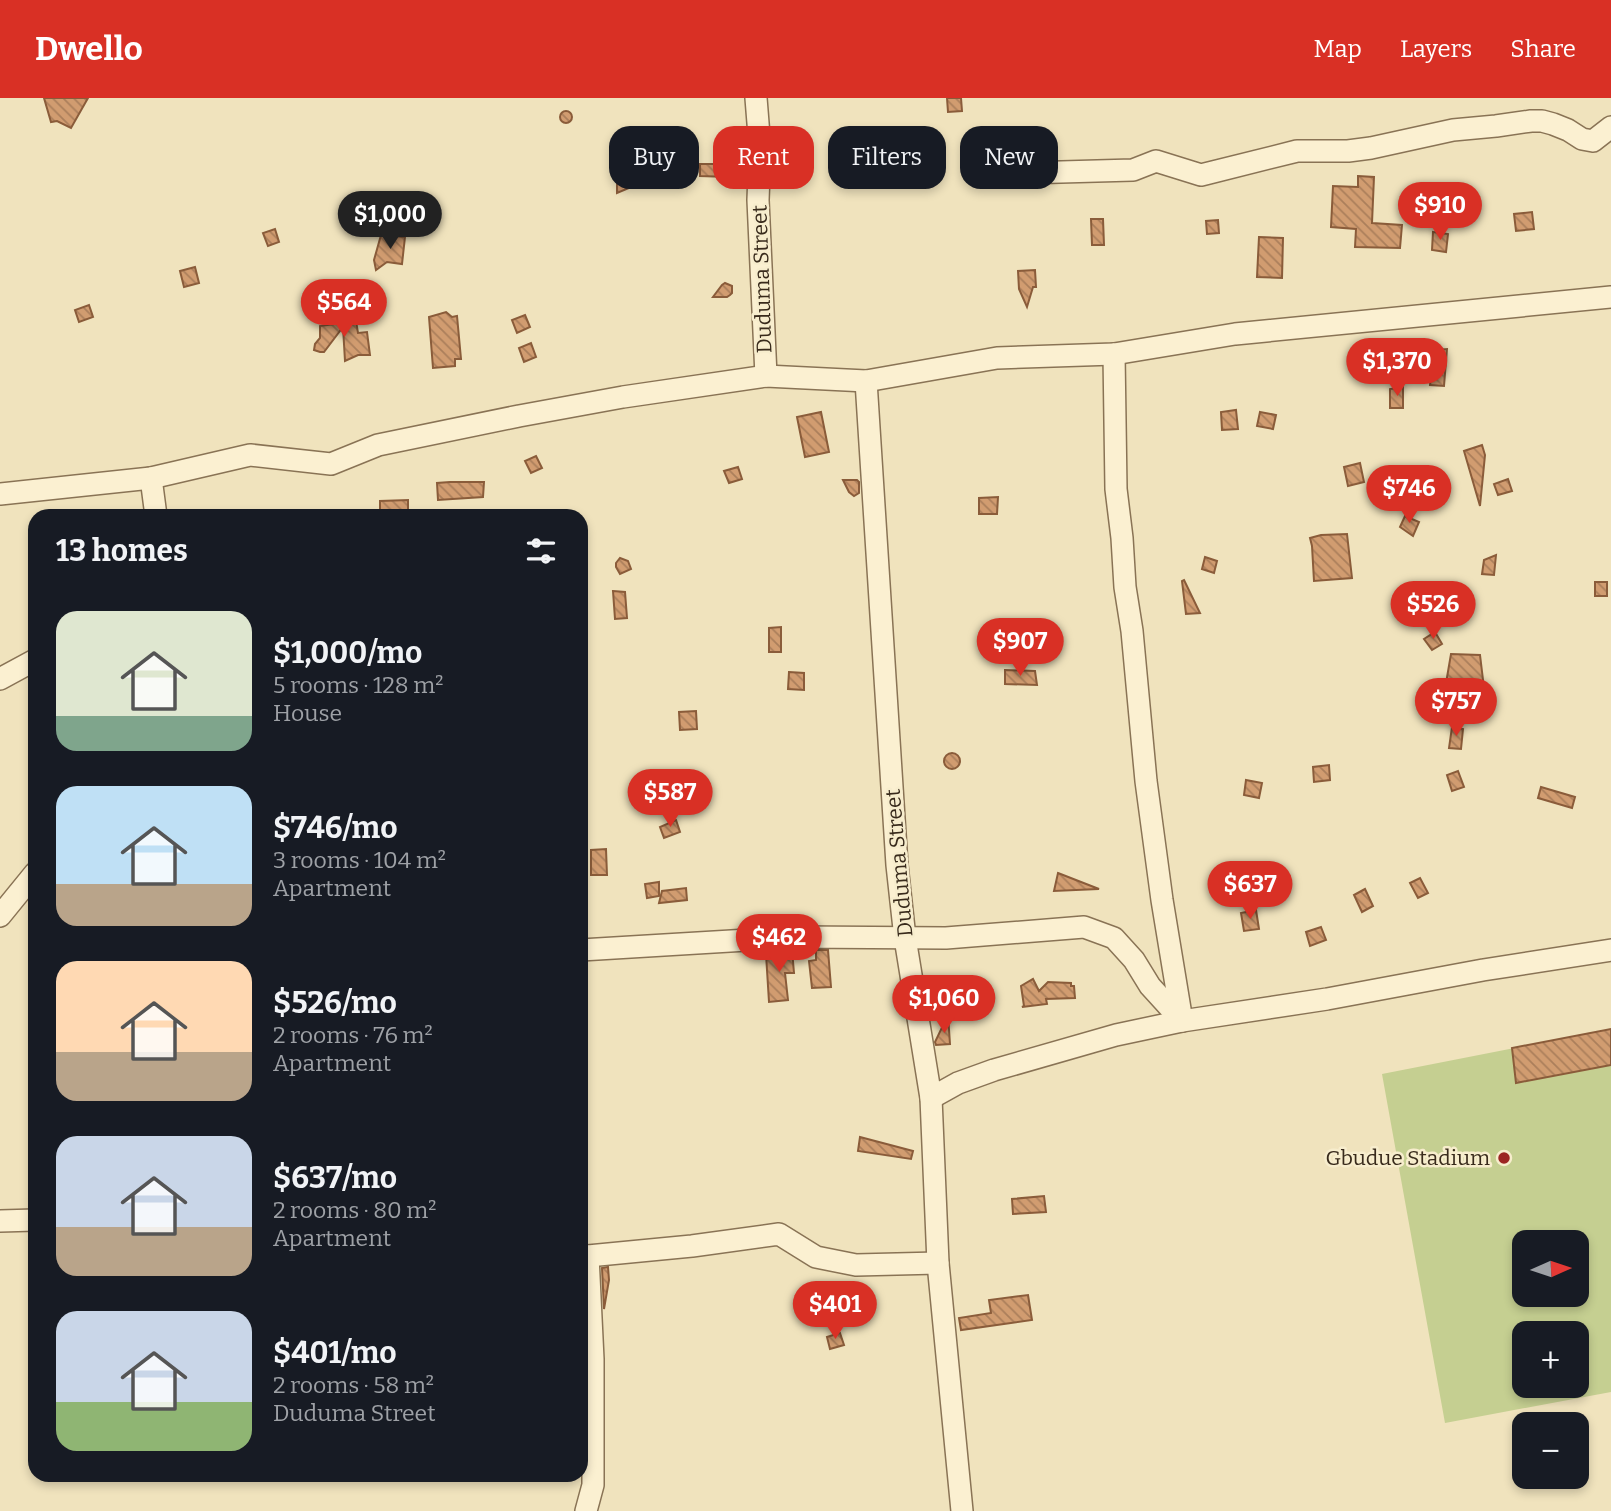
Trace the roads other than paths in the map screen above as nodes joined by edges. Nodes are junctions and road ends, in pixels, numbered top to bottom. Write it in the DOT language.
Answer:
graph roads {
  1 [pos="756,98"];
  2 [pos="1611,127"];
  3 [pos="1058,172"];
  4 [pos="1611,297"];
  5 [pos="1114,354"];
  6 [pos="766,376"];
  7 [pos="866,381"];
  8 [pos="150,478"];
  9 [pos="0,494"];
  10 [pos="155,509"];
  11 [pos="28,664"];
  12 [pos="0,679"];
  13 [pos="28,882"];
  14 [pos="0,916"];
  15 [pos="905,938"];
  16 [pos="588,950"];
  17 [pos="1611,950"];
  18 [pos="1182,1021"];
  19 [pos="931,1098"];
  20 [pos="28,1220"];
  21 [pos="0,1221"];
  22 [pos="588,1258"];
  23 [pos="938,1263"];
  24 [pos="588,1303"];
  25 [pos="586,1511"];
  26 [pos="962,1511"];
  1 -- 6 [label="street, Duduma Street"];
  2 -- 3 [label="street"];
  4 -- 5 [label="street"];
  5 -- 7 [label="street"];
  5 -- 18 [label="street"];
  6 -- 7 [label="street"];
  6 -- 8 [label="street"];
  7 -- 15 [label="street, Duduma Street"];
  8 -- 9 [label="street"];
  8 -- 10 [label="street"];
  11 -- 12 [label="street"];
  13 -- 14 [label="street"];
  15 -- 16 [label="street"];
  15 -- 18 [label="street"];
  15 -- 19 [label="street, Duduma Street"];
  17 -- 18 [label="street"];
  18 -- 19 [label="street"];
  19 -- 23 [label="street, Duduma Street"];
  20 -- 21 [label="street"];
  22 -- 23 [label="street"];
  23 -- 26 [label="street, Duduma Street"];
  24 -- 25 [label="street"];
}
